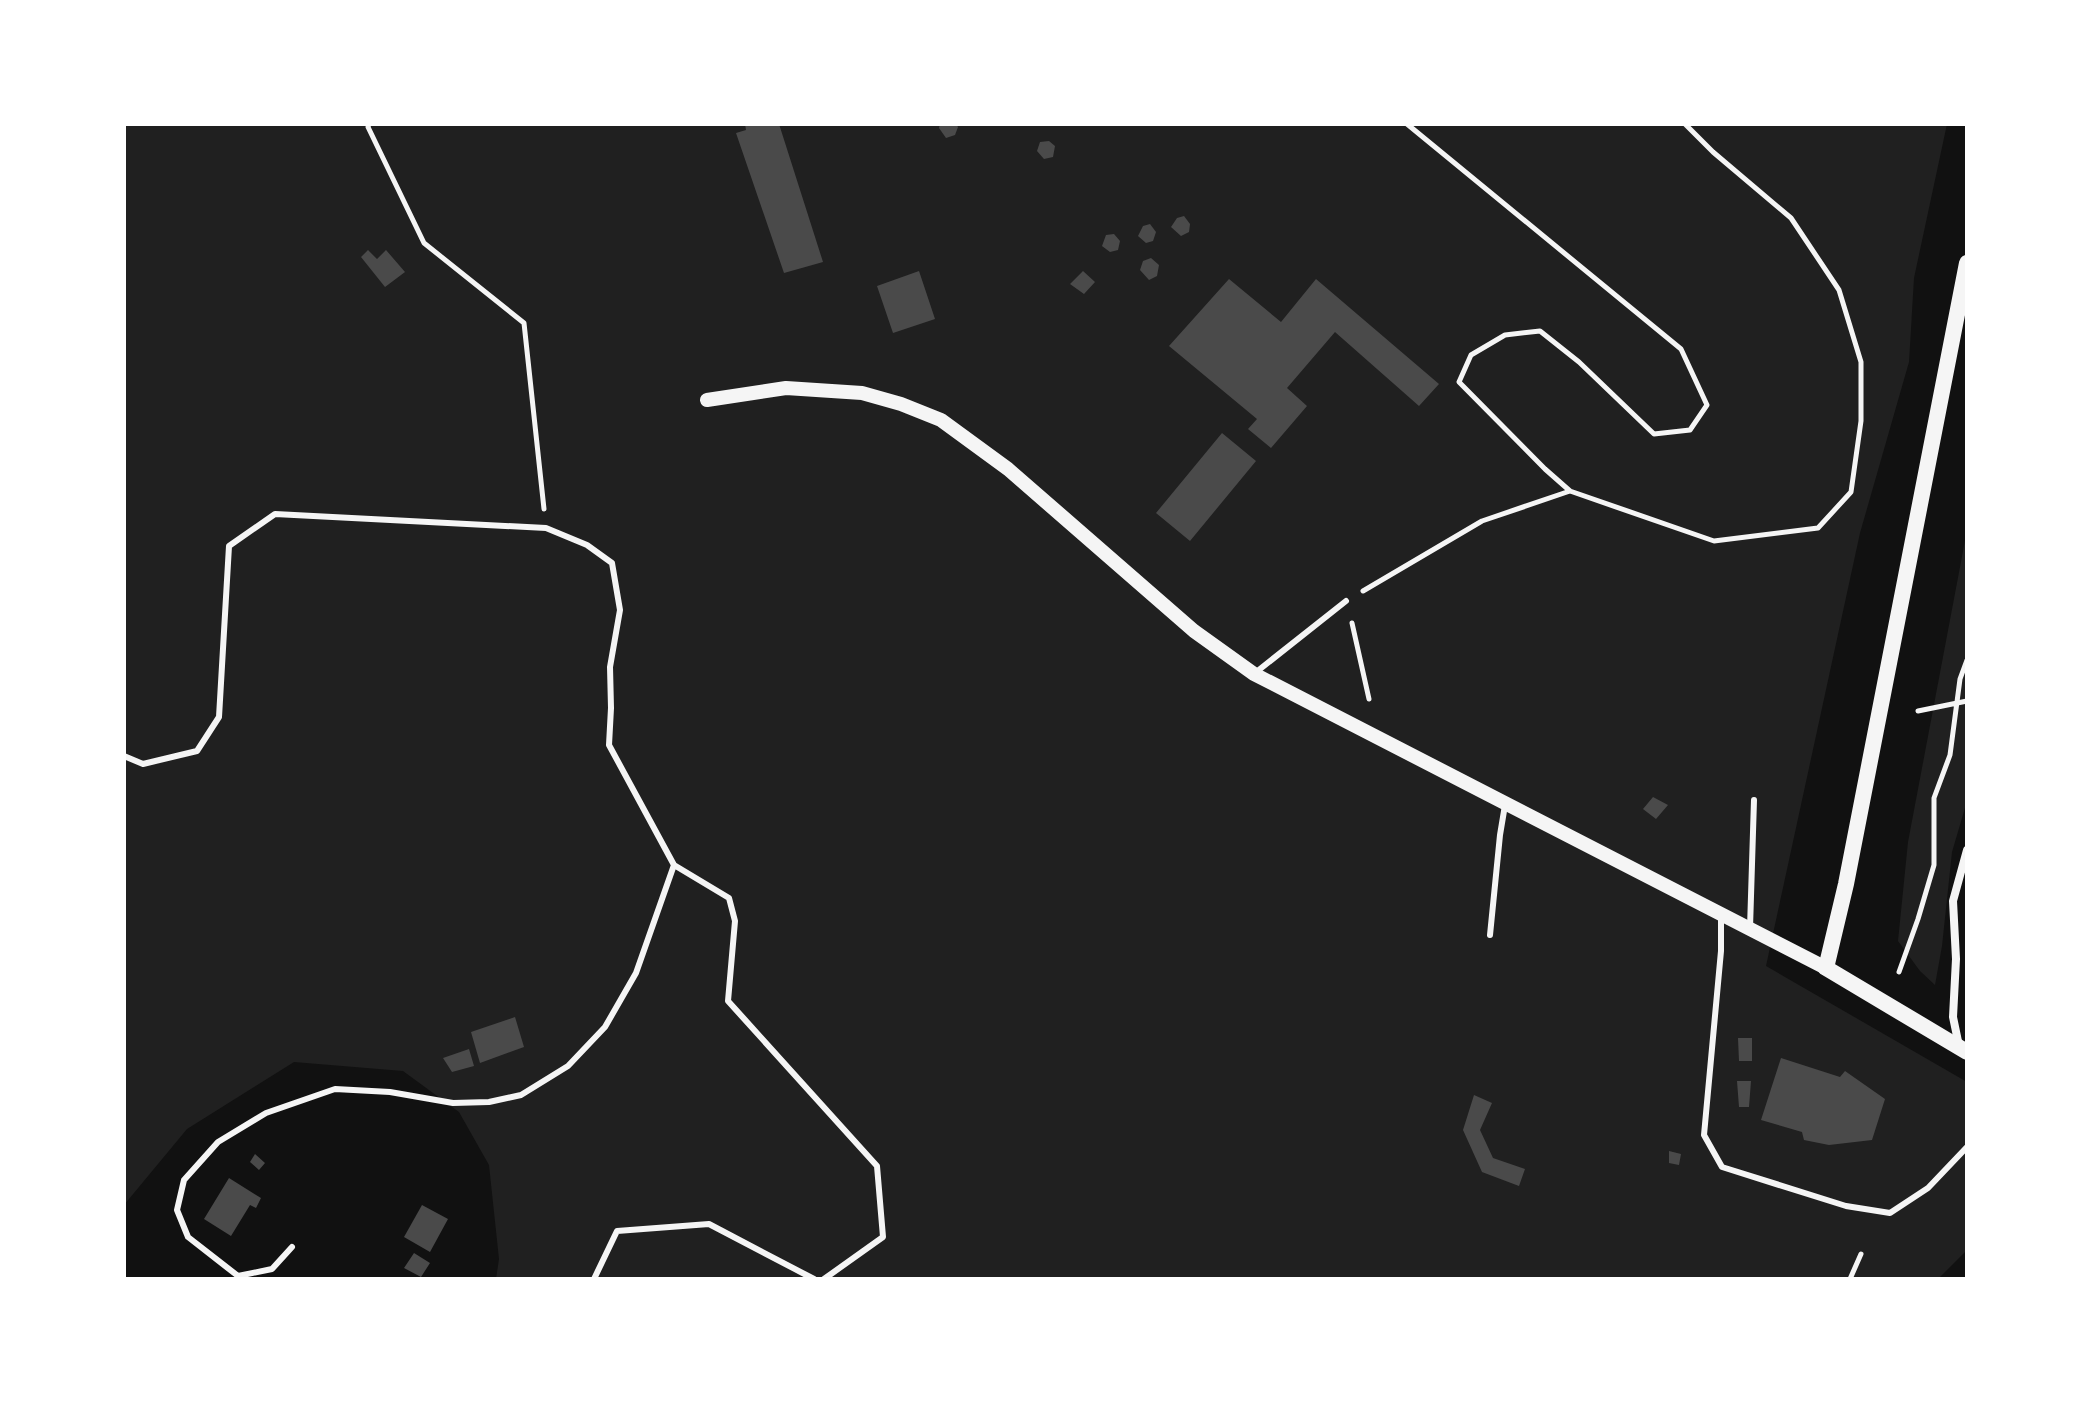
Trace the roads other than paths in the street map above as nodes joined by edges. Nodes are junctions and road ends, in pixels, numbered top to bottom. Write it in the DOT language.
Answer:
graph roads {
  1 [pos="1966,269"];
  2 [pos="707,400"];
  3 [pos="1346,601"];
  4 [pos="1254,674"];
  5 [pos="124,756"];
  6 [pos="1754,800"];
  7 [pos="1506,802"];
  8 [pos="1967,850"];
  9 [pos="674,865"];
  10 [pos="1721,914"];
  11 [pos="1750,928"];
  12 [pos="1490,935"];
  13 [pos="1956,959"];
  14 [pos="1967,959"];
  15 [pos="1826,968"];
  16 [pos="1963,1050"];
  17 [pos="1967,1147"];
  18 [pos="292,1247"];
  19 [pos="594,1279"];
  20 [pos="814,1279"];
  21 [pos="824,1279"];
  1 -- 15 [label="main road"];
  2 -- 4 [label="street"];
  3 -- 4 [label="lane"];
  4 -- 7 [label="street"];
  5 -- 9 [label="lane"];
  6 -- 11 [label="lane"];
  7 -- 10 [label="street"];
  7 -- 12 [label="lane"];
  8 -- 13 [label="street"];
  9 -- 18 [label="lane"];
  9 -- 21 [label="lane"];
  10 -- 11 [label="street"];
  10 -- 17 [label="lane"];
  11 -- 15 [label="street"];
  13 -- 14 [label="street"];
  13 -- 16 [label="street"];
  15 -- 16 [label="main road"];
  19 -- 20 [label="lane"];
}
